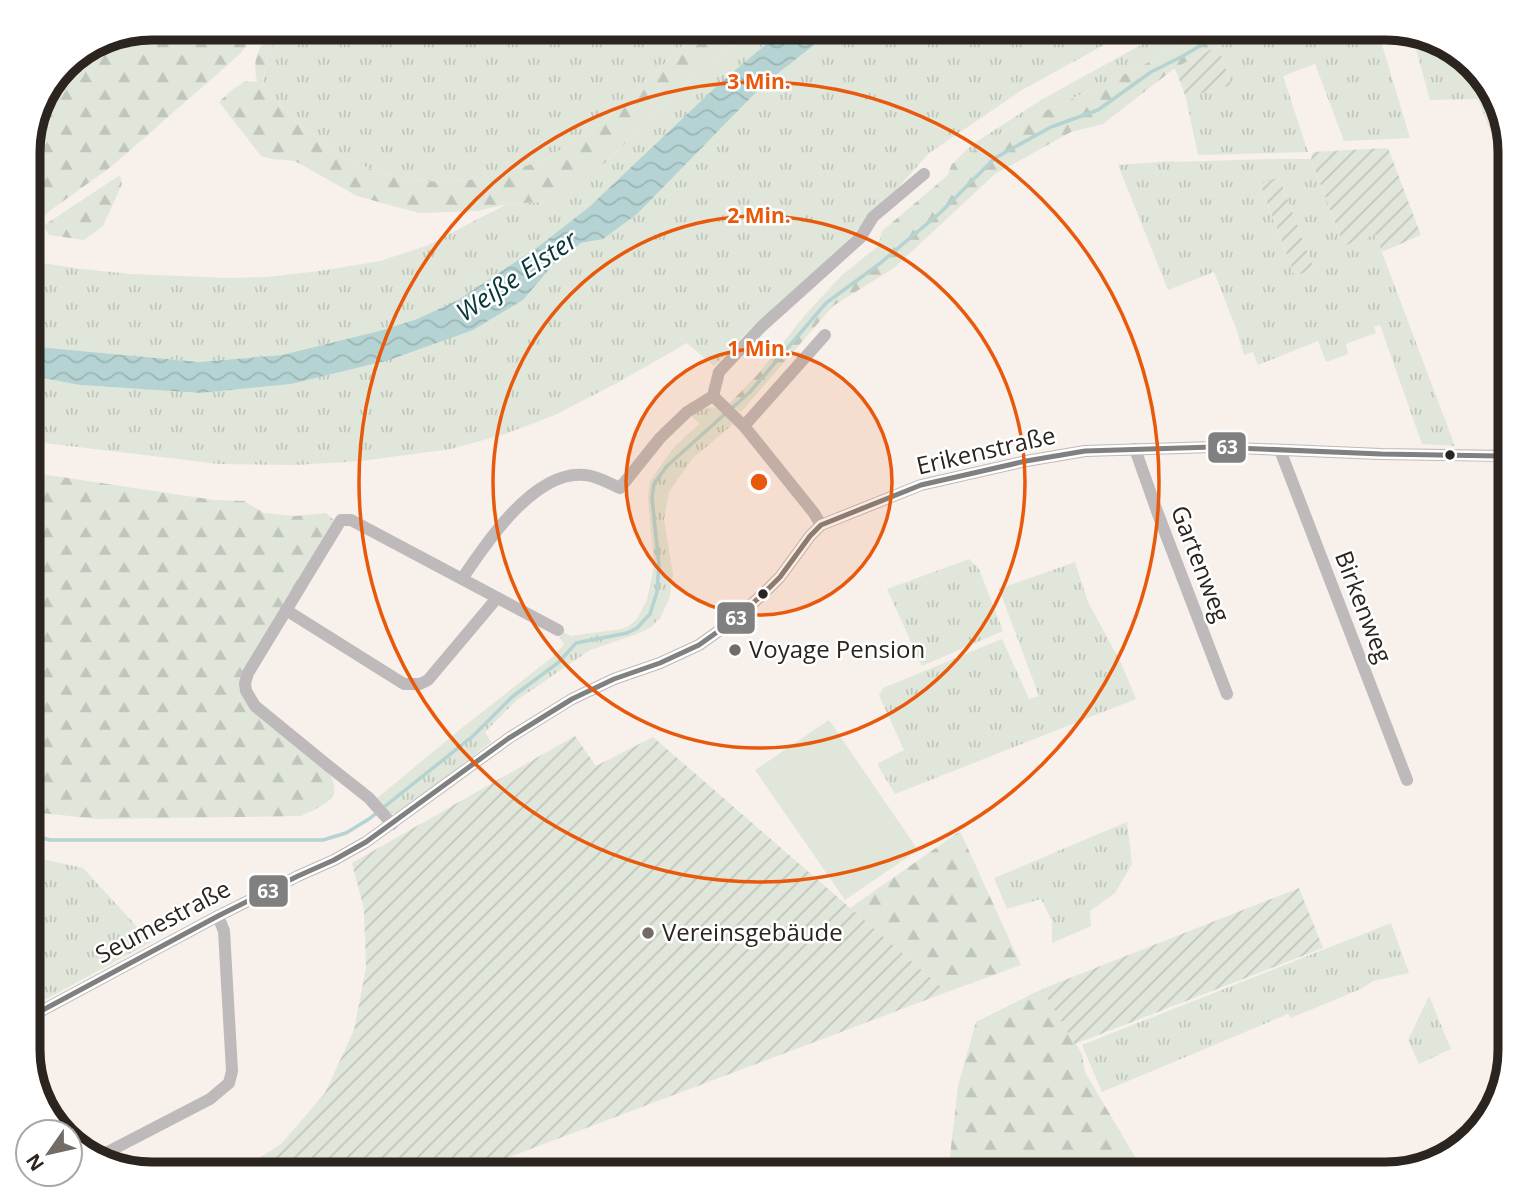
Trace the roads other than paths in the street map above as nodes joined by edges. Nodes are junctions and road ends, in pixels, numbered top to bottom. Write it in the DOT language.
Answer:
graph roads {
  1 [pos="924,174"];
  2 [pos="825,335"];
  3 [pos="713,396"];
  4 [pos="739,421"];
  5 [pos="1135,449"];
  6 [pos="1280,450"];
  7 [pos="1498,456"];
  8 [pos="821,525"];
  9 [pos="462,579"];
  10 [pos="497,598"];
  11 [pos="285,610"];
  12 [pos="558,630"];
  13 [pos="1227,694"];
  14 [pos="509,738"];
  15 [pos="1407,780"];
  16 [pos="384,814"];
  17 [pos="218,916"];
  18 [pos="40,1012"];
  19 [pos="108,1152"];
  1 -- 3 [label="street"];
  2 -- 4 [label="street"];
  3 -- 4 [label="street"];
  3 -- 9 [label="street"];
  4 -- 8 [label="street"];
  5 -- 6 [label="street, Erikenstraße"];
  5 -- 8 [label="street, Erikenstraße"];
  5 -- 13 [label="street, Gartenweg"];
  6 -- 7 [label="street, Erikenstraße"];
  6 -- 15 [label="street, Birkenweg"];
  8 -- 14 [label="street, Erikenstraße"];
  9 -- 10 [label="street"];
  9 -- 11 [label="street"];
  10 -- 11 [label="street"];
  10 -- 12 [label="street"];
  11 -- 16 [label="street"];
  14 -- 16 [label="street, Seumestraße"];
  16 -- 17 [label="street, Seumestraße"];
  17 -- 18 [label="street, Seumestraße"];
  17 -- 19 [label="street"];
}
